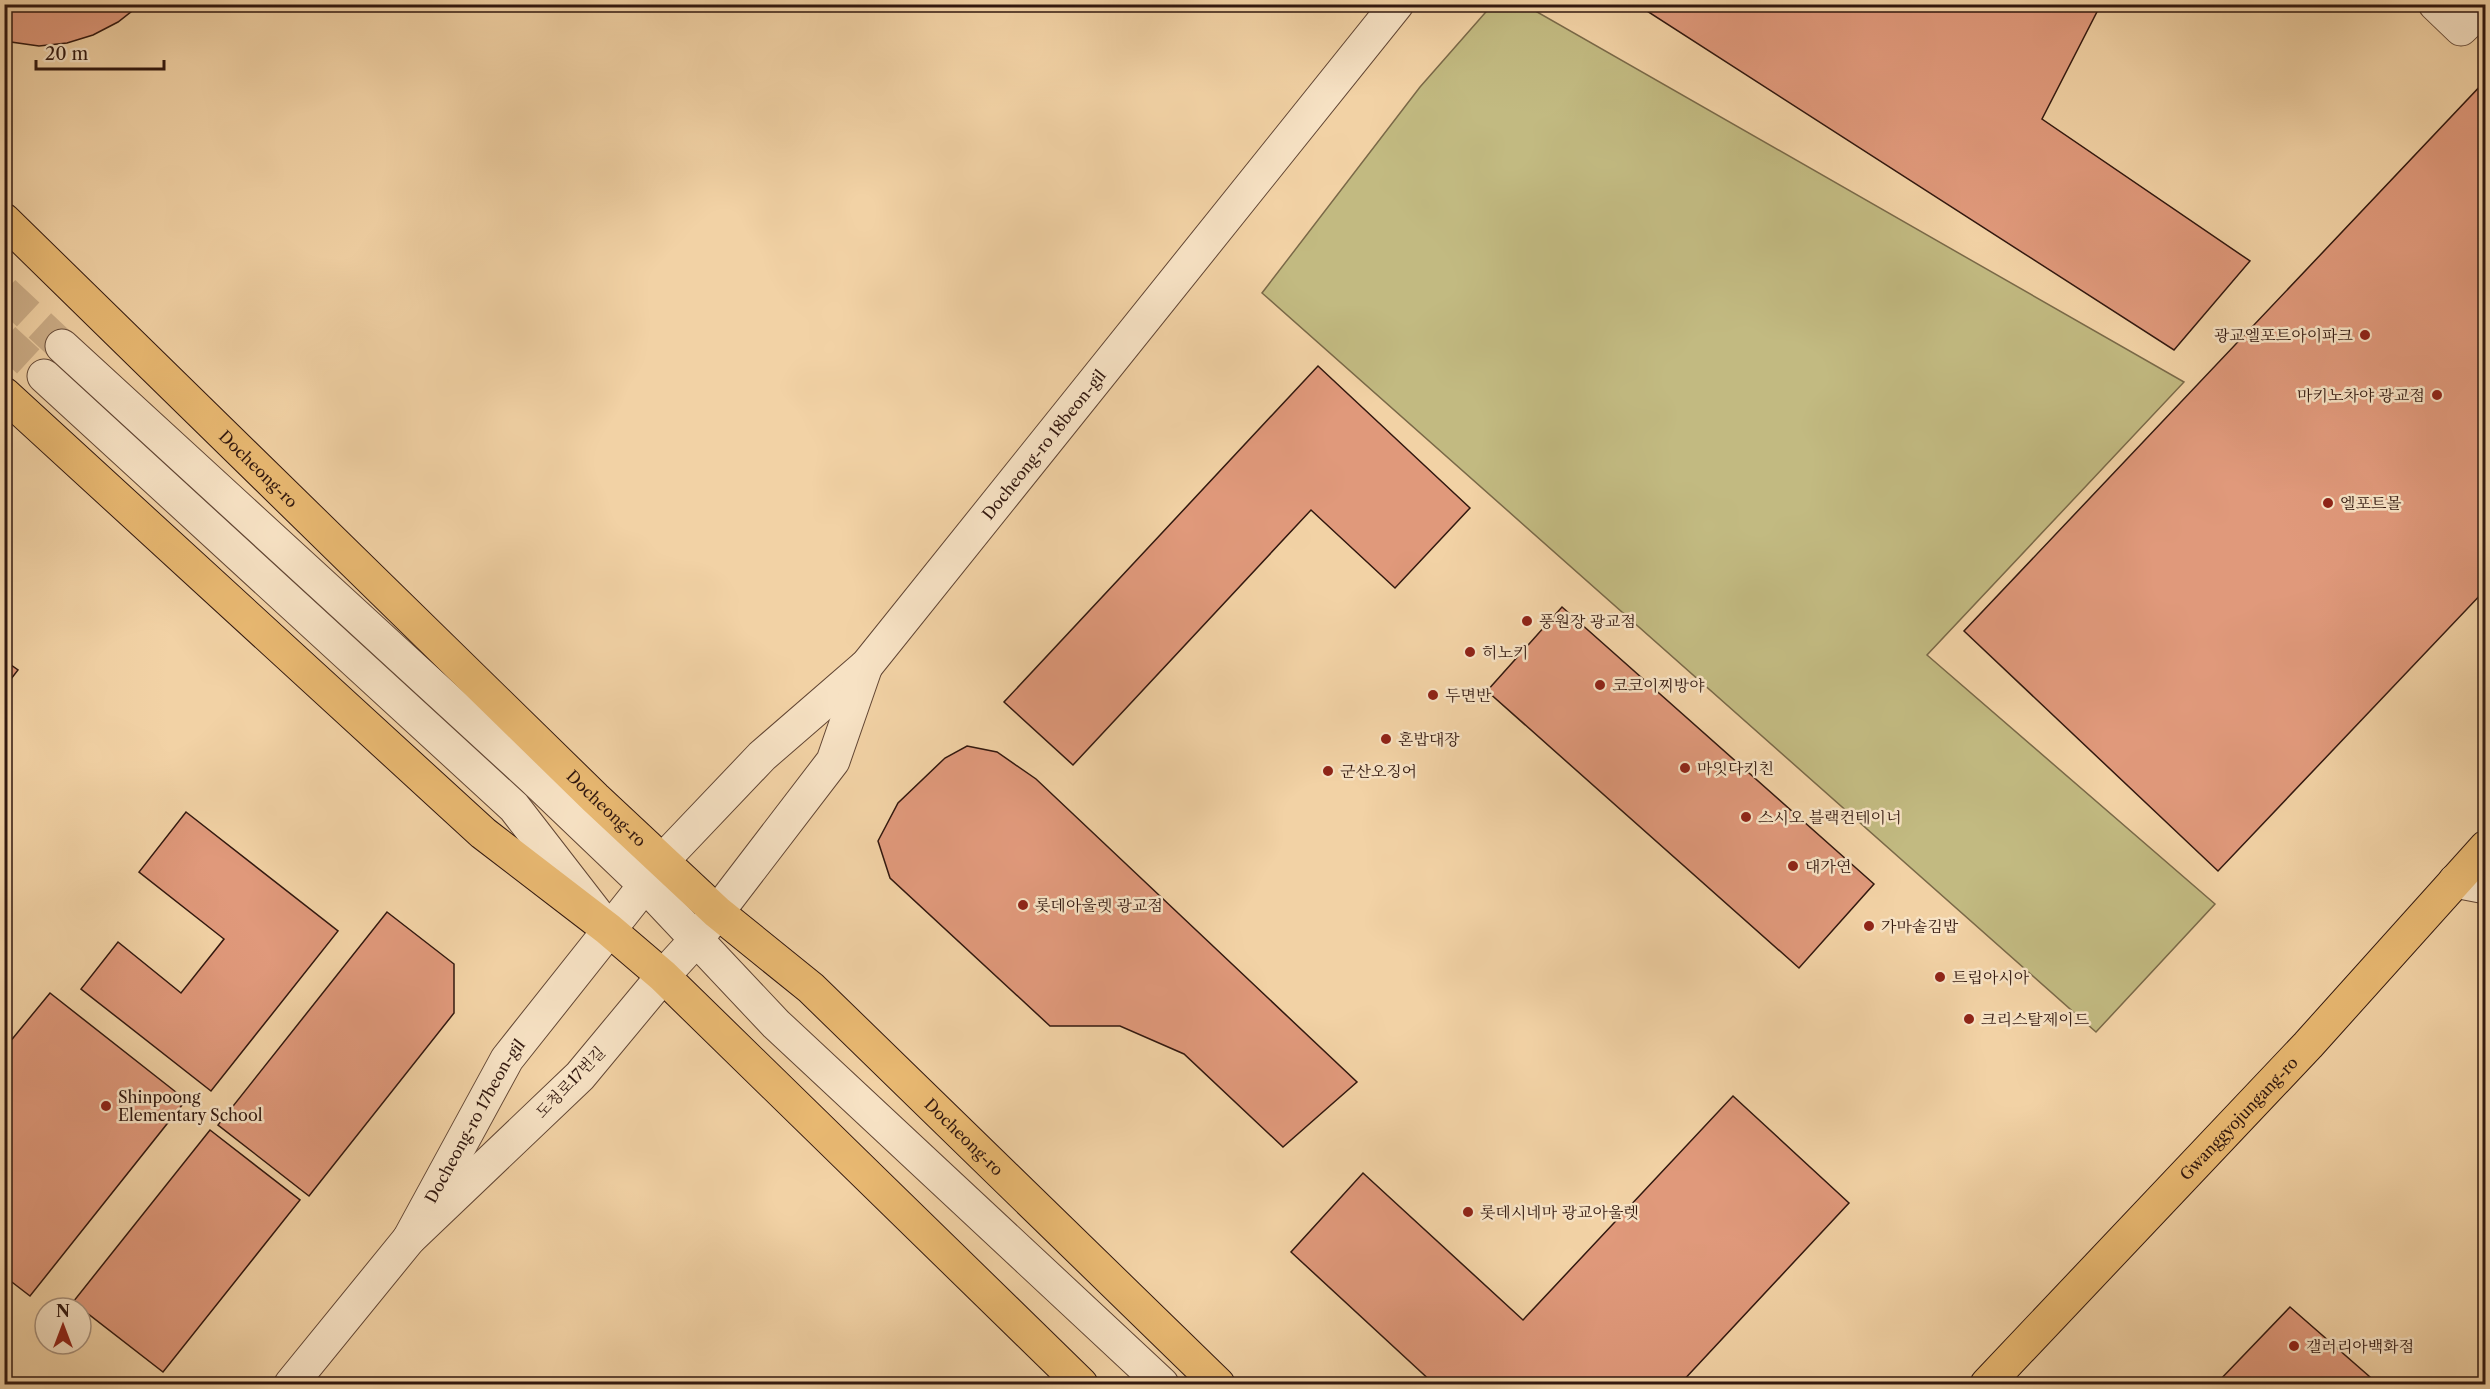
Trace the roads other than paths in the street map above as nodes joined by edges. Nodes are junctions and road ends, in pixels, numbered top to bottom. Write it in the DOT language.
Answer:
graph roads {
  1 [pos="1397,4"];
  2 [pos="2435,4"];
  3 [pos="2486,6"];
  4 [pos="4,220"];
  5 [pos="62,346"];
  6 [pos="44,376"];
  7 [pos="4,394"];
  8 [pos="867,665"];
  9 [pos="2486,847"];
  10 [pos="654,872"];
  11 [pos="2470,884"];
  12 [pos="717,912"];
  13 [pos="608,929"];
  14 [pos="696,940"];
  15 [pos="663,976"];
  16 [pos="409,1239"];
  17 [pos="291,1384"];
  18 [pos="1081,1384"];
  19 [pos="1162,1384"];
  20 [pos="1218,1384"];
  21 [pos="1987,1384"];
  1 -- 8 [label="street, Docheong-ro 18beon-gil"];
  2 -- 3 [label="street"];
  4 -- 10 [label="main road, Docheong-ro"];
  5 -- 10 [label="street"];
  6 -- 13 [label="street"];
  7 -- 13 [label="main road"];
  8 -- 10 [label="street, Docheong-ro 18beon-gil"];
  8 -- 12 [label="street, 도청로17번길"];
  9 -- 11 [label="main road, Gwanggyojungang-ro"];
  10 -- 12 [label="main road, Docheong-ro"];
  10 -- 13 [label="street, Docheong-ro 17beon-gil"];
  10 -- 14 [label="street"];
  11 -- 21 [label="main road, Gwanggyojungang-ro"];
  12 -- 14 [label="street, 도청로17번길"];
  12 -- 20 [label="main road, Docheong-ro"];
  13 -- 15 [label="main road"];
  13 -- 16 [label="street, Docheong-ro 17beon-gil"];
  14 -- 15 [label="street, 도청로17번길"];
  14 -- 19 [label="street"];
  15 -- 16 [label="street, 도청로17번길"];
  15 -- 18 [label="main road"];
  16 -- 17 [label="street, Docheong-ro 17beon-gil"];
}
